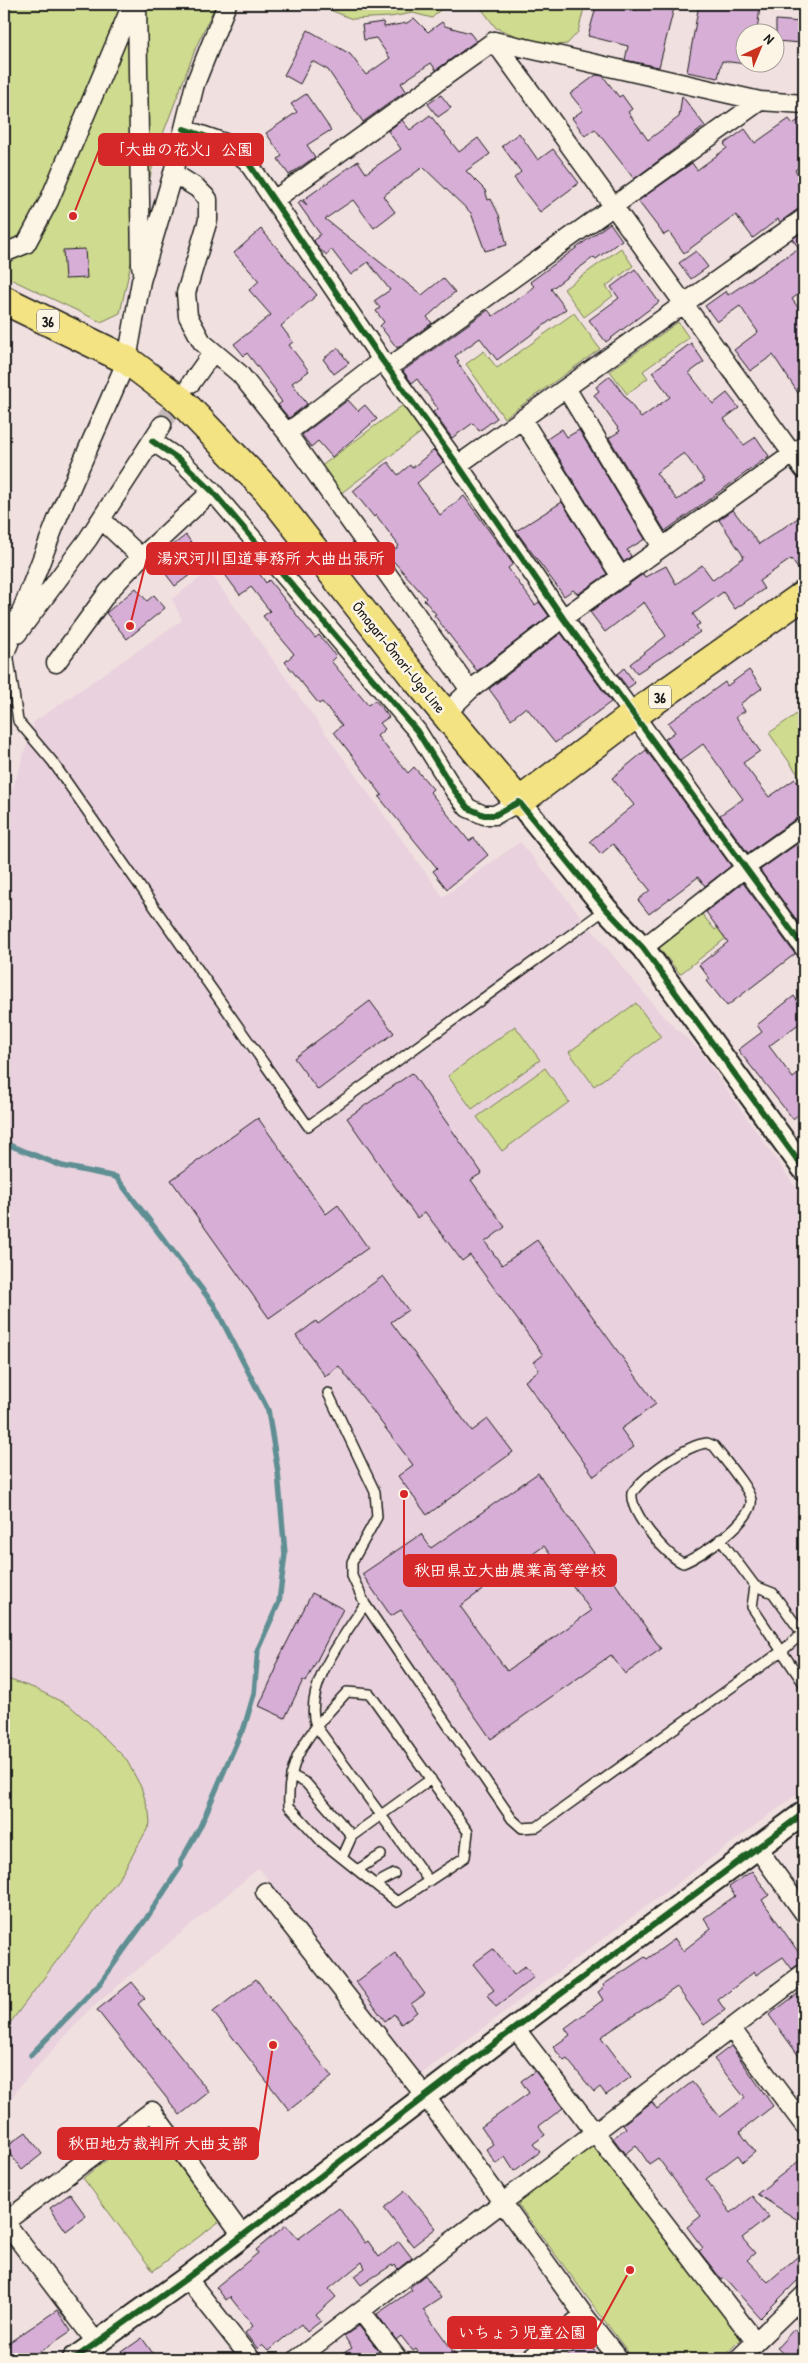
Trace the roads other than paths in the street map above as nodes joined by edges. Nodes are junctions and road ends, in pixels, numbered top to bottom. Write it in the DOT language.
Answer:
graph roads {
  1 [pos="132,4"];
  2 [pos="137,4"];
  3 [pos="227,4"];
  4 [pos="494,41"];
  5 [pos="760,101"];
  6 [pos="804,104"];
  7 [pos="184,129"];
  8 [pos="173,173"];
  9 [pos="274,200"];
  10 [pos="614,206"];
  11 [pos="804,218"];
  12 [pos="4,253"];
  13 [pos="141,281"];
  14 [pos="4,300"];
  15 [pos="685,304"];
  16 [pos="213,352"];
  17 [pos="127,360"];
  18 [pos="385,364"];
  19 [pos="191,383"];
  20 [pos="566,388"];
  21 [pos="522,419"];
  22 [pos="162,425"];
  23 [pos="287,433"];
  24 [pos="152,441"];
  25 [pos="799,450"];
  26 [pos="458,465"];
  27 [pos="804,470"];
  28 [pos="212,491"];
  29 [pos="101,519"];
  30 [pos="662,548"];
  31 [pos="141,557"];
  32 [pos="620,577"];
  33 [pos="804,595"];
  34 [pos="563,618"];
  35 [pos="6,651"];
  36 [pos="56,663"];
  37 [pos="470,690"];
  38 [pos="445,714"];
  39 [pos="634,715"];
  40 [pos="518,802"];
  41 [pos="804,826"];
  42 [pos="746,867"];
  43 [pos="606,909"];
  44 [pos="643,948"];
  45 [pos="804,948"];
  46 [pos="804,1169"];
  47 [pos="328,1393"];
  48 [pos="720,1539"];
  49 [pos="755,1586"];
  50 [pos="365,1604"];
  51 [pos="804,1634"];
  52 [pos="782,1651"];
  53 [pos="804,1684"];
  54 [pos="316,1726"];
  55 [pos="291,1775"];
  56 [pos="431,1779"];
  57 [pos="804,1813"];
  58 [pos="381,1815"];
  59 [pos="352,1836"];
  60 [pos="758,1848"];
  61 [pos="381,1855"];
  62 [pos="342,1858"];
  63 [pos="357,1870"];
  64 [pos="394,1874"];
  65 [pos="428,1881"];
  66 [pos="375,1884"];
  67 [pos="265,1892"];
  68 [pos="804,1913"];
  69 [pos="804,1973"];
  70 [pos="515,2028"];
  71 [pos="731,2028"];
  72 [pos="426,2097"];
  73 [pos="804,2125"];
  74 [pos="596,2132"];
  75 [pos="503,2203"];
  76 [pos="242,2235"];
  77 [pos="187,2278"];
  78 [pos="804,2295"];
  79 [pos="361,2311"];
  80 [pos="584,2315"];
  81 [pos="755,2341"];
  82 [pos="96,2342"];
  83 [pos="74,2359"];
  84 [pos="252,2359"];
  85 [pos="297,2359"];
  86 [pos="398,2359"];
  87 [pos="529,2359"];
  88 [pos="619,2359"];
  89 [pos="738,2359"];
  1 -- 12 [label="street"];
  2 -- 13 [label="street"];
  3 -- 7 [label="street"];
  4 -- 5 [label="street"];
  4 -- 9 [label="street"];
  4 -- 10 [label="street"];
  5 -- 6 [label="street"];
  5 -- 10 [label="street"];
  7 -- 8 [label="street"];
  7 -- 9 [label="street"];
  8 -- 13 [label="street"];
  8 -- 16 [label="street"];
  9 -- 18 [label="street"];
  10 -- 15 [label="street"];
  10 -- 18 [label="street"];
  11 -- 15 [label="street"];
  13 -- 17 [label="street"];
  14 -- 17 [label="main road, Ōmagari-Ōmori-Ugo Line / 36"];
  15 -- 20 [label="street"];
  15 -- 25 [label="street"];
  16 -- 19 [label="street"];
  16 -- 23 [label="street"];
  17 -- 35 [label="street"];
  17 -- 38 [label="main road, Ōmagari-Ōmori-Ugo Line / 36"];
  18 -- 23 [label="street"];
  18 -- 26 [label="street"];
  20 -- 21 [label="street"];
  20 -- 30 [label="street"];
  21 -- 26 [label="street"];
  21 -- 32 [label="street"];
  22 -- 24 [label="street"];
  23 -- 37 [label="street"];
  24 -- 28 [label="street"];
  24 -- 29 [label="street"];
  25 -- 27 [label="street"];
  25 -- 30 [label="street"];
  26 -- 34 [label="street"];
  28 -- 31 [label="street"];
  28 -- 40 [label="street"];
  29 -- 31 [label="street"];
  29 -- 35 [label="street"];
  30 -- 32 [label="street"];
  31 -- 36 [label="street"];
  32 -- 34 [label="street"];
  33 -- 39 [label="main road, 36"];
  34 -- 37 [label="street"];
  34 -- 39 [label="street"];
  35 -- 43 [label="lane"];
  37 -- 38 [label="street"];
  38 -- 40 [label="main road, Ōmagari-Ōmori-Ugo Line / 36"];
  39 -- 40 [label="main road, 36"];
  39 -- 42 [label="street"];
  40 -- 43 [label="street"];
  41 -- 42 [label="street"];
  42 -- 44 [label="street"];
  42 -- 45 [label="street"];
  43 -- 44 [label="street"];
  44 -- 46 [label="street"];
  47 -- 50 [label="lane"];
  48 -- 48 [label="lane"];
  48 -- 49 [label="lane"];
  49 -- 51 [label="lane"];
  49 -- 52 [label="lane"];
  50 -- 52 [label="lane"];
  50 -- 54 [label="lane"];
  51 -- 52 [label="lane"];
  52 -- 53 [label="lane"];
  54 -- 55 [label="lane"];
  54 -- 56 [label="lane"];
  54 -- 58 [label="lane"];
  55 -- 59 [label="lane"];
  55 -- 62 [label="lane"];
  56 -- 58 [label="lane"];
  56 -- 65 [label="lane"];
  57 -- 60 [label="street"];
  58 -- 59 [label="lane"];
  58 -- 65 [label="lane"];
  59 -- 62 [label="lane"];
  60 -- 68 [label="street"];
  60 -- 70 [label="street"];
  61 -- 63 [label="lane"];
  62 -- 63 [label="lane"];
  63 -- 66 [label="lane"];
  64 -- 66 [label="lane"];
  65 -- 66 [label="lane"];
  67 -- 72 [label="street"];
  69 -- 71 [label="street"];
  70 -- 72 [label="street"];
  70 -- 74 [label="street"];
  71 -- 73 [label="street"];
  71 -- 74 [label="street"];
  72 -- 75 [label="street"];
  72 -- 76 [label="street"];
  74 -- 75 [label="street"];
  74 -- 81 [label="street"];
  75 -- 79 [label="street"];
  75 -- 80 [label="street"];
  76 -- 77 [label="street"];
  76 -- 82 [label="street"];
  77 -- 82 [label="street"];
  77 -- 84 [label="street"];
  78 -- 81 [label="street"];
  79 -- 85 [label="street"];
  79 -- 86 [label="street"];
  80 -- 87 [label="street"];
  80 -- 88 [label="street"];
  81 -- 89 [label="street"];
  82 -- 83 [label="street"];
}
